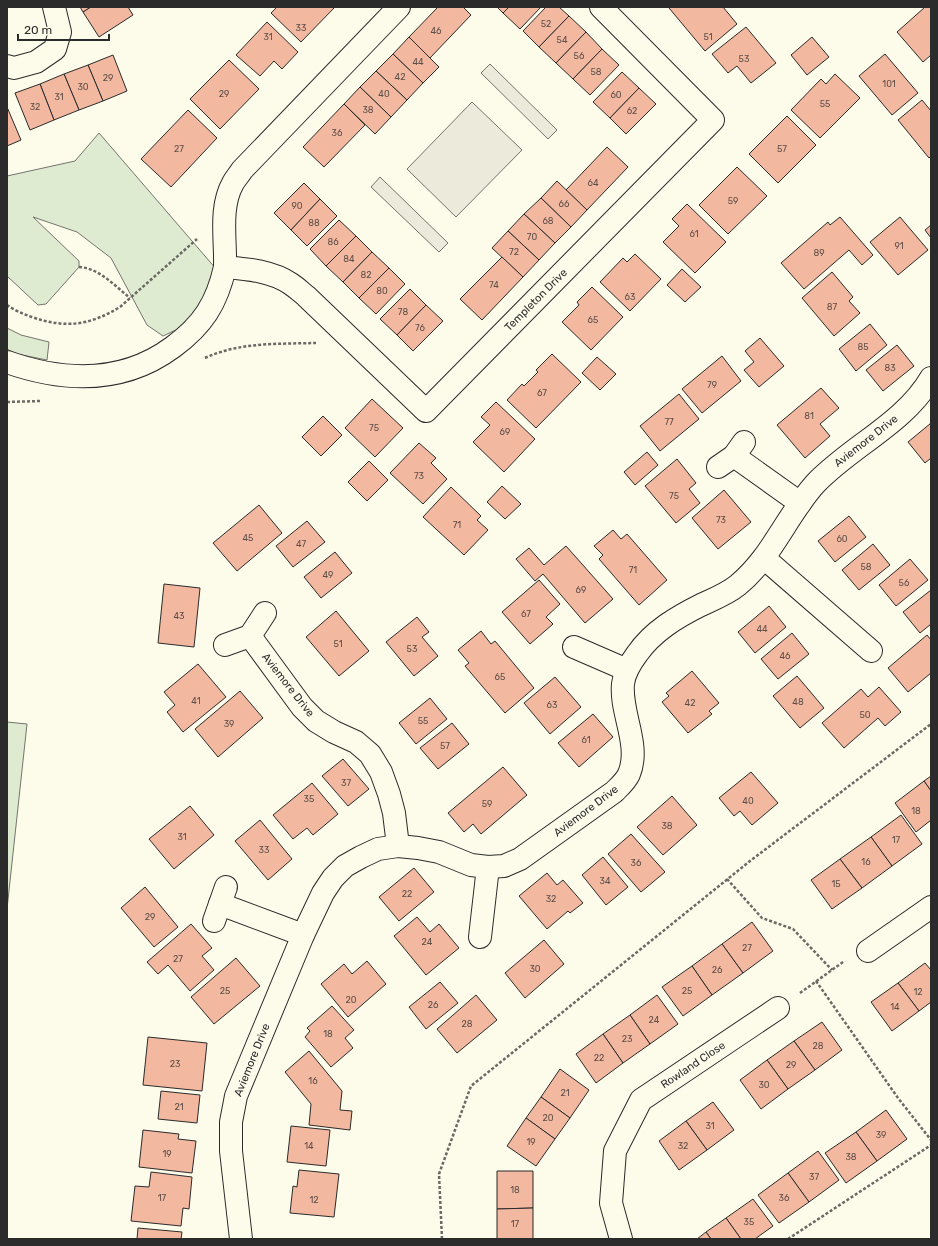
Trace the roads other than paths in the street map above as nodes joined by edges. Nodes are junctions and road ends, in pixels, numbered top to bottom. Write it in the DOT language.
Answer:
graph roads {
  1 [pos="54,7"];
  2 [pos="399,7"];
  3 [pos="601,7"];
  4 [pos="7,66"];
  5 [pos="225,267"];
  6 [pos="7,362"];
  7 [pos="931,378"];
  8 [pos="732,455"];
  9 [pos="800,503"];
  10 [pos="764,558"];
  11 [pos="265,613"];
  12 [pos="250,636"];
  13 [pos="226,644"];
  14 [pos="574,647"];
  15 [pos="870,651"];
  16 [pos="627,670"];
  17 [pos="398,846"];
  18 [pos="488,867"];
  19 [pos="220,904"];
  20 [pos="931,907"];
  21 [pos="303,935"];
  22 [pos="480,937"];
  23 [pos="868,951"];
  24 [pos="778,1008"];
  25 [pos="241,1239"];
  26 [pos="621,1239"];
  1 -- 4 [label="street"];
  2 -- 5 [label="street"];
  3 -- 5 [label="street, Templeton Drive"];
  5 -- 6 [label="street"];
  7 -- 9 [label="street, Aviemore Drive"];
  8 -- 9 [label="street"];
  9 -- 10 [label="street, Aviemore Drive"];
  10 -- 15 [label="street"];
  10 -- 16 [label="street, Aviemore Drive"];
  11 -- 12 [label="street"];
  12 -- 13 [label="street"];
  12 -- 17 [label="street, Aviemore Drive"];
  14 -- 16 [label="street"];
  16 -- 18 [label="street, Aviemore Drive"];
  17 -- 18 [label="street, Aviemore Drive"];
  17 -- 21 [label="street, Aviemore Drive"];
  18 -- 22 [label="street"];
  19 -- 21 [label="street"];
  20 -- 23 [label="street"];
  21 -- 25 [label="street, Aviemore Drive"];
  24 -- 26 [label="street, Rowland Close"];
}
